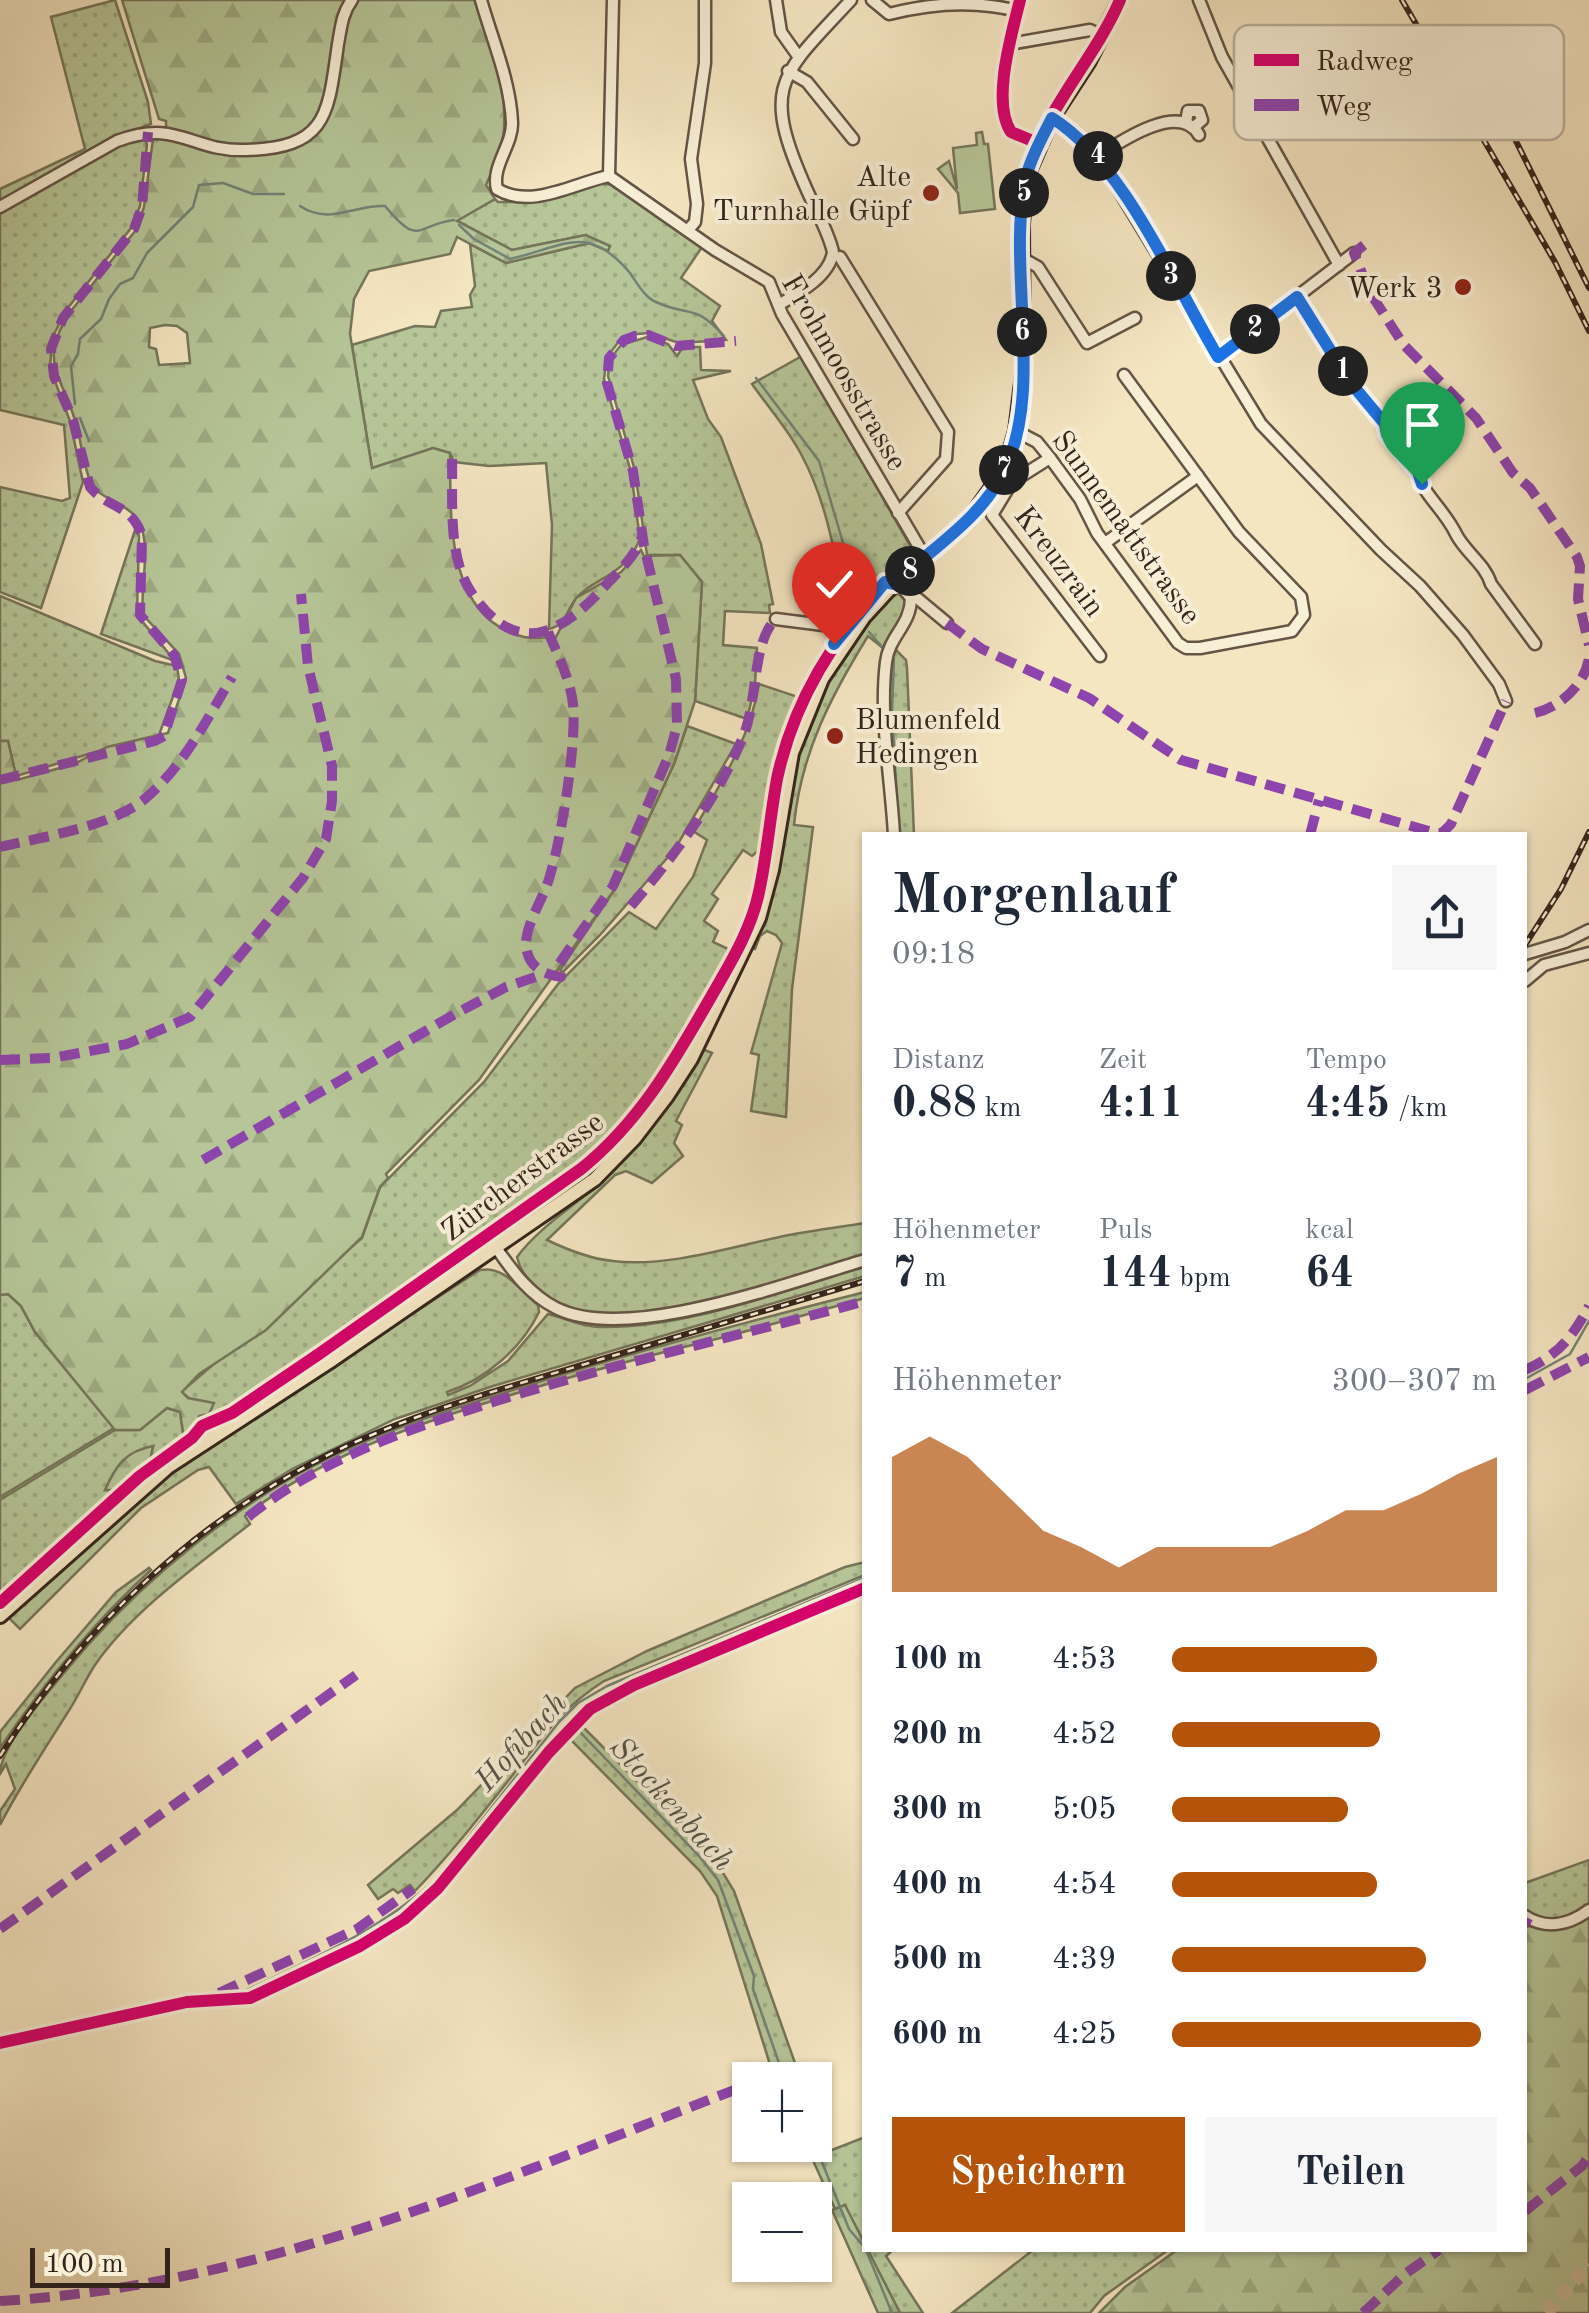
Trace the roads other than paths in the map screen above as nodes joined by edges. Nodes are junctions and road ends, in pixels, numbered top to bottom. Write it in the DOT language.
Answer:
graph roads {
  1 [pos="352,0"];
  2 [pos="482,0"];
  3 [pos="613,0"];
  4 [pos="705,0"];
  5 [pos="776,0"];
  6 [pos="851,0"];
  7 [pos="872,0"];
  8 [pos="1120,0"];
  9 [pos="1200,0"];
  10 [pos="1019,5"];
  11 [pos="1103,36"];
  12 [pos="798,56"];
  13 [pos="788,71"];
  14 [pos="1234,78"];
  15 [pos="1052,118"];
  16 [pos="1193,128"];
  17 [pos="853,139"];
  18 [pos="1269,140"];
  19 [pos="1098,156"];
  20 [pos="609,176"];
  21 [pos="0,208"];
  22 [pos="688,230"];
  23 [pos="1354,253"];
  24 [pos="840,257"];
  25 [pos="1022,258"];
  26 [pos="1339,265"];
  27 [pos="1297,297"];
  28 [pos="780,304"];
  29 [pos="1135,318"];
  30 [pos="1218,357"];
  31 [pos="1124,374"];
  32 [pos="1016,431"];
  33 [pos="1050,458"];
  34 [pos="1198,476"];
  35 [pos="898,513"];
  36 [pos="1105,543"];
  37 [pos="926,557"];
  38 [pos="897,581"];
  39 [pos="911,598"];
  40 [pos="776,618"];
  41 [pos="946,624"];
  42 [pos="849,637"];
  43 [pos="1535,644"];
  44 [pos="1100,656"];
  45 [pos="1506,701"];
  46 [pos="894,832"];
  47 [pos="1589,930"];
  48 [pos="1527,953"];
  49 [pos="1589,953"];
  50 [pos="1527,979"];
  51 [pos="497,1248"];
  52 [pos="862,1261"];
  53 [pos="0,1616"];
  54 [pos="1589,1910"];
  55 [pos="1527,1918"];
  1 -- 21 [label="street"];
  2 -- 20 [label="street"];
  3 -- 20 [label="street"];
  4 -- 22 [label="street"];
  5 -- 12 [label="street"];
  6 -- 12 [label="street"];
  7 -- 10 [label="street"];
  8 -- 11 [label="main road, Zürcherstrasse"];
  9 -- 14 [label="street"];
  10 -- 11 [label="street"];
  11 -- 15 [label="main road, Zürcherstrasse"];
  12 -- 13 [label="street"];
  13 -- 17 [label="street"];
  13 -- 28 [label="street"];
  15 -- 19 [label="street"];
  15 -- 25 [label="main road, Zürcherstrasse"];
  16 -- 19 [label="street"];
  18 -- 26 [label="street"];
  19 -- 30 [label="street"];
  20 -- 22 [label="street, Frohmoosstrasse"];
  22 -- 28 [label="street, Frohmoosstrasse"];
  23 -- 26 [label="street"];
  24 -- 35 [label="street"];
  25 -- 29 [label="street"];
  25 -- 32 [label="main road, Zürcherstrasse"];
  26 -- 27 [label="street"];
  27 -- 30 [label="street"];
  27 -- 43 [label="street"];
  28 -- 35 [label="street, Frohmoosstrasse"];
  30 -- 45 [label="street"];
  31 -- 34 [label="street, Sunnemattstrasse"];
  32 -- 33 [label="street, Sunnemattstrasse"];
  32 -- 37 [label="main road, Zürcherstrasse"];
  33 -- 36 [label="street, Sunnemattstrasse"];
  33 -- 44 [label="street, Kreuzrain"];
  34 -- 36 [label="street"];
  34 -- 36 [label="street, Sunnemattstrasse"];
  35 -- 37 [label="street, Frohmoosstrasse"];
  37 -- 38 [label="main road, Zürcherstrasse"];
  38 -- 39 [label="street"];
  38 -- 42 [label="main road, Zürcherstrasse"];
  39 -- 41 [label="street"];
  39 -- 46 [label="street"];
  40 -- 42 [label="street"];
  42 -- 51 [label="main road, Zürcherstrasse"];
  47 -- 48 [label="street"];
  49 -- 50 [label="street"];
  51 -- 52 [label="street"];
  51 -- 53 [label="main road, Zürcherstrasse"];
  54 -- 55 [label="street"];
}
